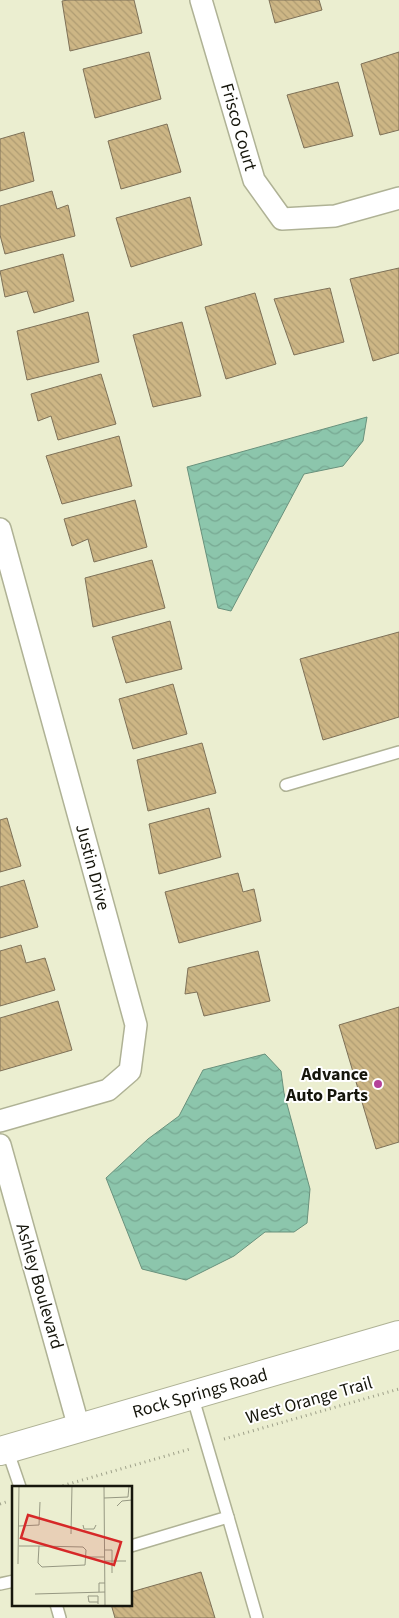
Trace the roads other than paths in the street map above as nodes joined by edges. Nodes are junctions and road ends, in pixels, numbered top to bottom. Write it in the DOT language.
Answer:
graph roads {
  1 [pos="201,0"];
  2 [pos="399,198"];
  3 [pos="0,529"];
  4 [pos="399,752"];
  5 [pos="286,785"];
  6 [pos="0,1120"];
  7 [pos="0,1145"];
  8 [pos="399,1335"];
  9 [pos="192,1395"];
  10 [pos="79,1428"];
  11 [pos="3,1450"];
  12 [pos="20,1486"];
  13 [pos="228,1517"];
  14 [pos="132,1546"];
  15 [pos="257,1618"];
  1 -- 2 [label="street, Frisco Court"];
  3 -- 6 [label="street, Justin Drive"];
  4 -- 5 [label="lane"];
  7 -- 10 [label="street, Ashley Boulevard"];
  8 -- 9 [label="main road, Rock Springs Road"];
  9 -- 10 [label="main road, Rock Springs Road"];
  9 -- 13 [label="lane"];
  10 -- 11 [label="main road, Rock Springs Road"];
  11 -- 12 [label="lane"];
  13 -- 14 [label="lane"];
  13 -- 15 [label="lane"];
}
